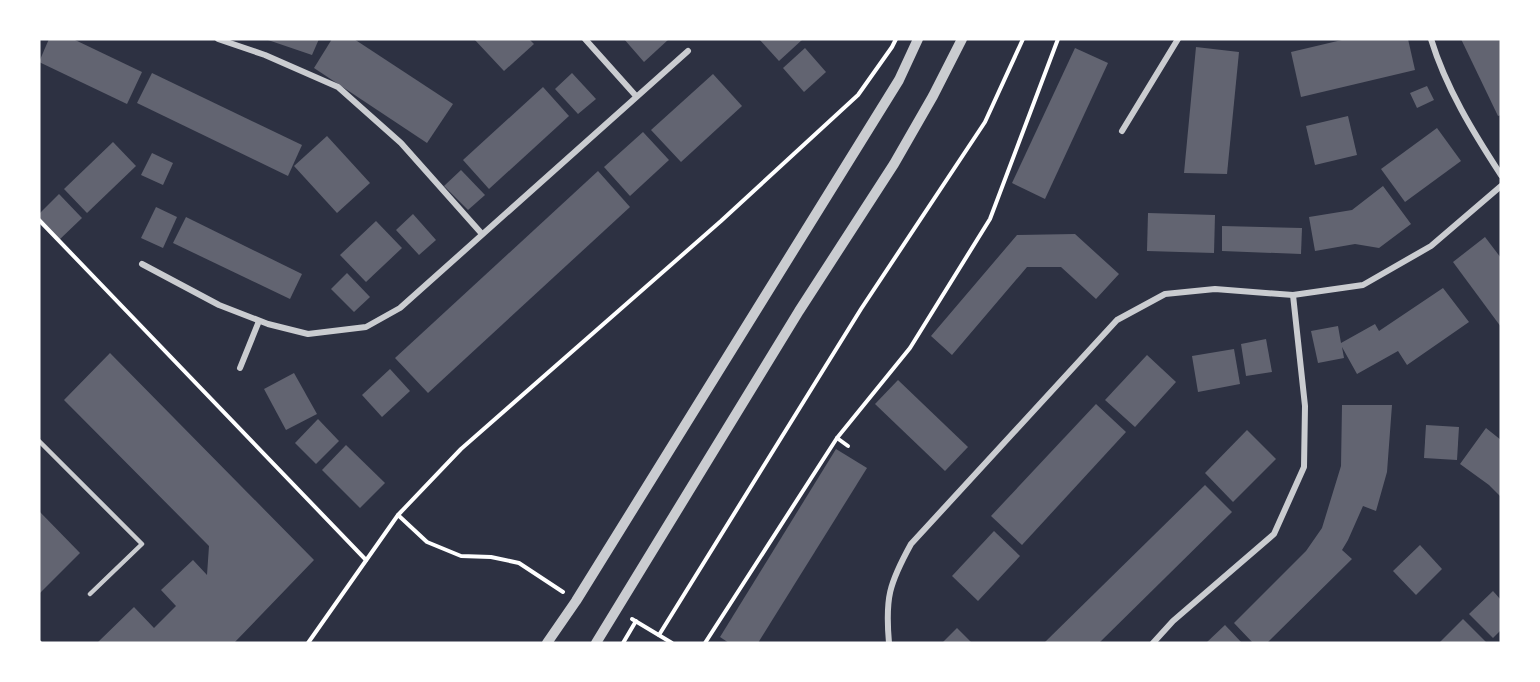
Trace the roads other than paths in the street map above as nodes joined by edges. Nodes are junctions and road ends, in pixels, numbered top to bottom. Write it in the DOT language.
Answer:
graph roads {
  1 [pos="218,39"];
  2 [pos="585,39"];
  3 [pos="918,39"];
  4 [pos="962,39"];
  5 [pos="1178,39"];
  6 [pos="1431,39"];
  7 [pos="688,51"];
  8 [pos="636,96"];
  9 [pos="1122,131"];
  10 [pos="1501,175"];
  11 [pos="1501,186"];
  12 [pos="482,234"];
  13 [pos="142,264"];
  14 [pos="1293,294"];
  15 [pos="259,321"];
  16 [pos="240,368"];
  17 [pos="39,441"];
  18 [pos="90,594"];
  19 [pos="547,643"];
  20 [pos="596,643"];
  21 [pos="890,643"];
  22 [pos="1153,643"];
  1 -- 12 [label="street"];
  2 -- 8 [label="street"];
  3 -- 19 [label="street"];
  4 -- 20 [label="street"];
  5 -- 9 [label="street"];
  6 -- 10 [label="street"];
  7 -- 8 [label="street"];
  8 -- 12 [label="street"];
  11 -- 14 [label="street"];
  12 -- 15 [label="street"];
  13 -- 15 [label="street"];
  14 -- 21 [label="street"];
  14 -- 22 [label="street"];
  15 -- 16 [label="street"];
  17 -- 18 [label="lane"];
}
